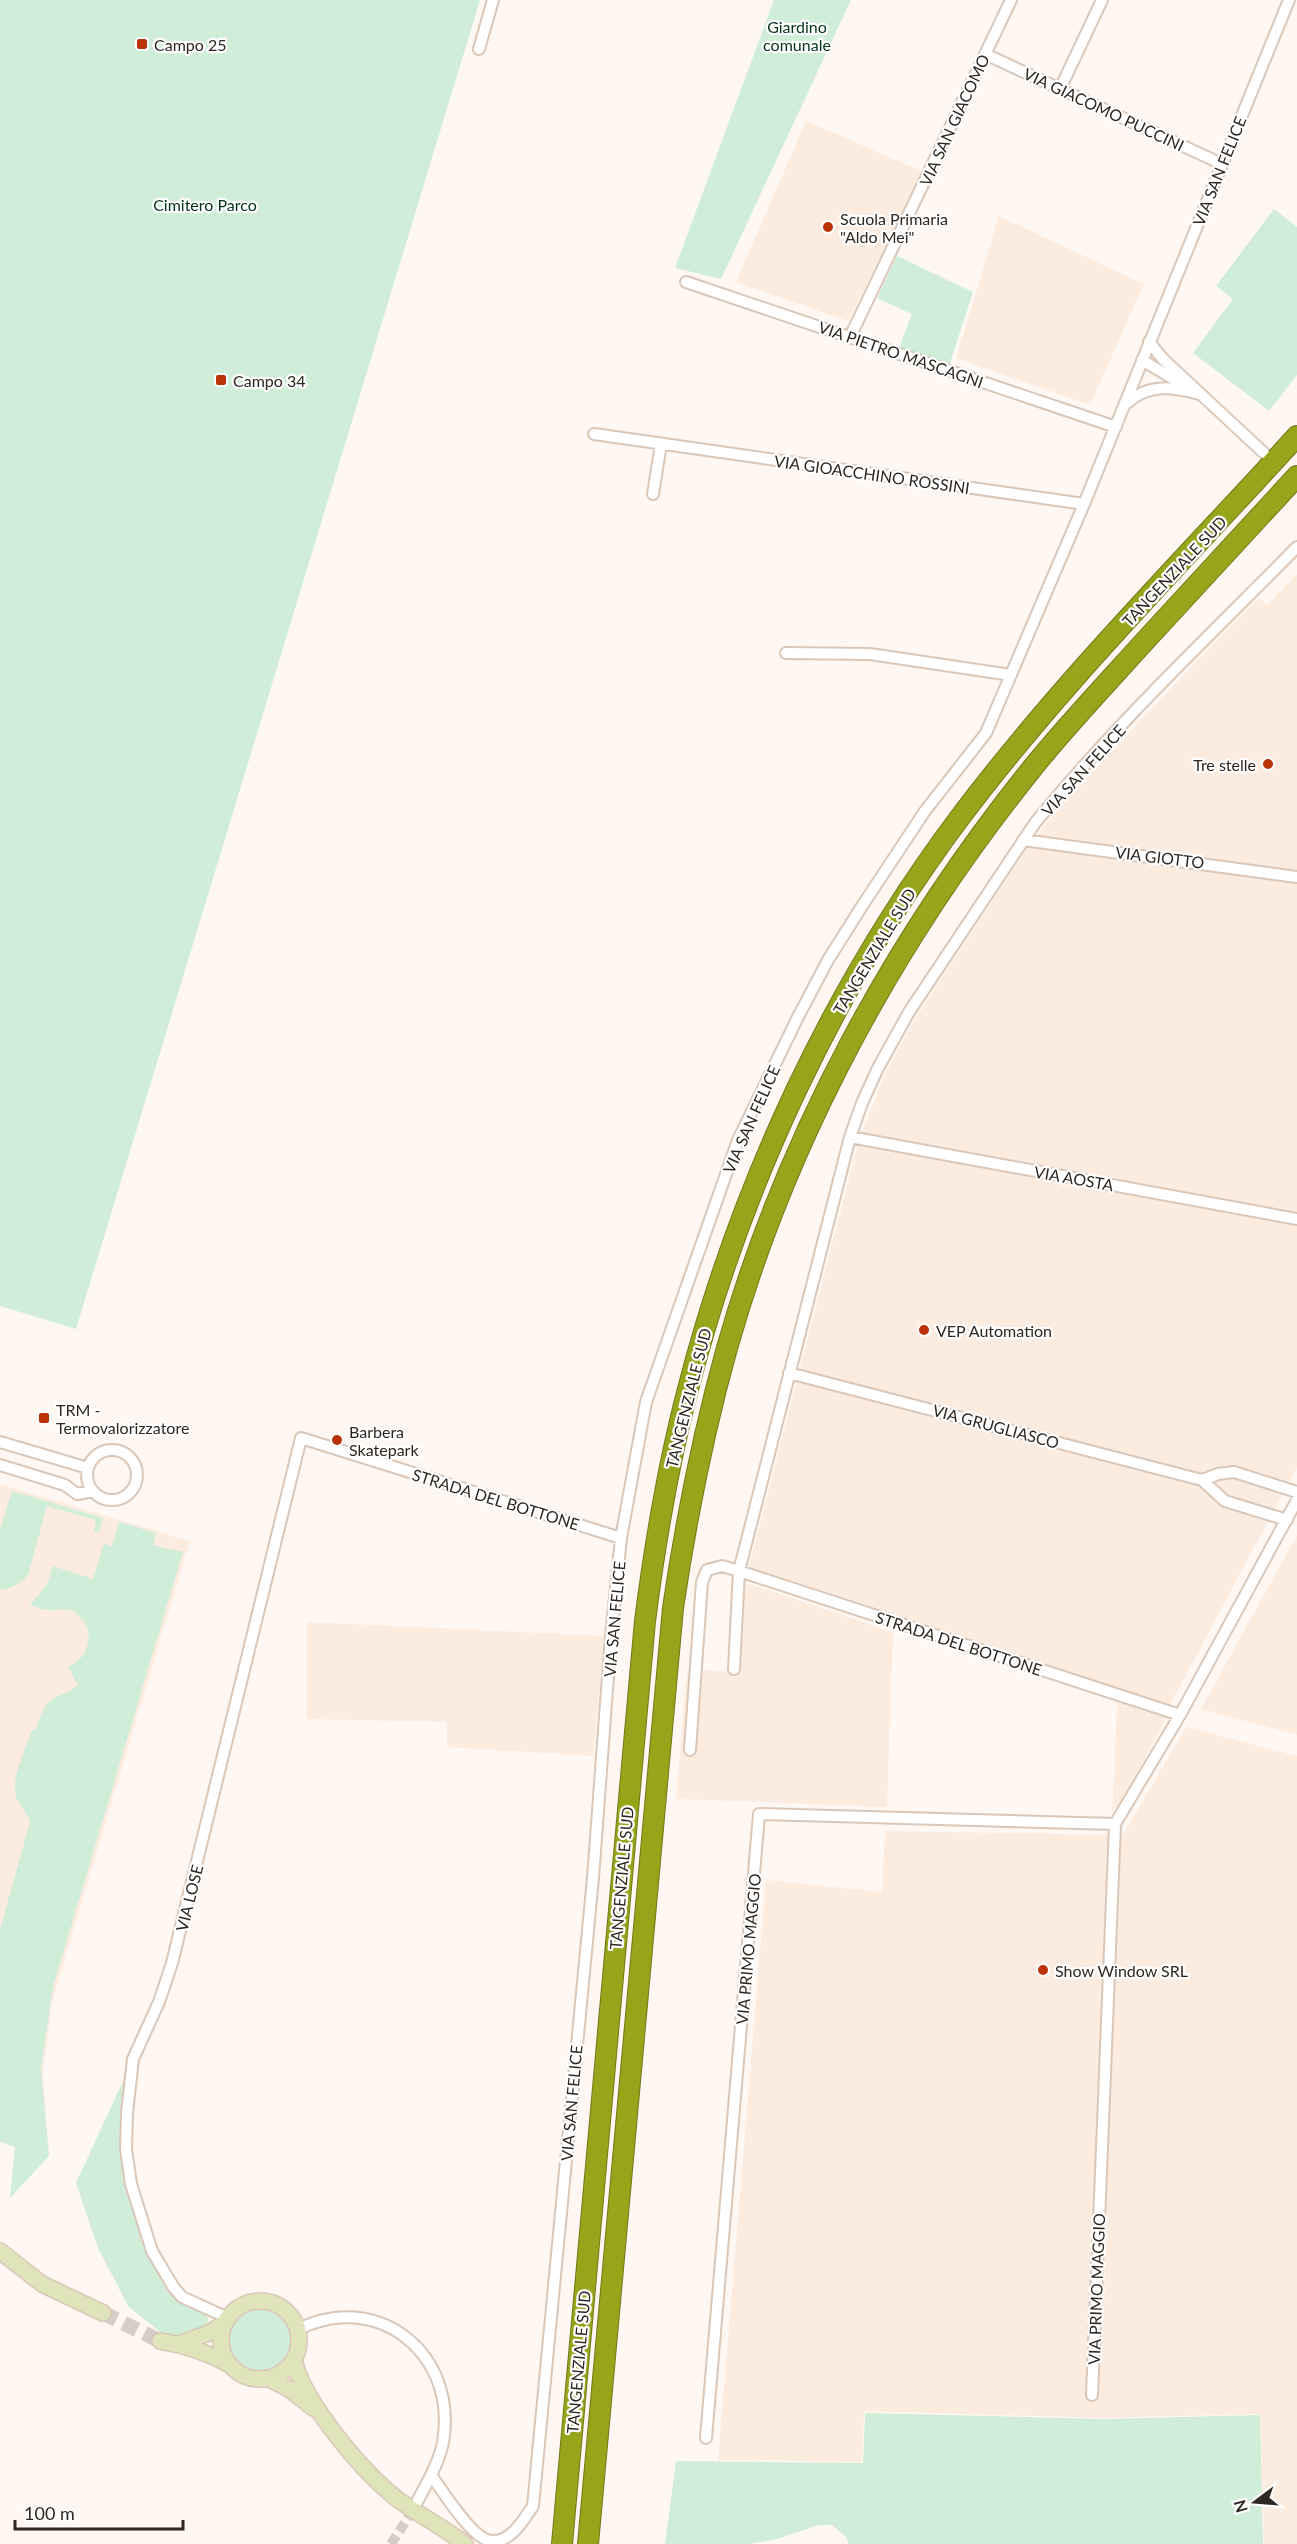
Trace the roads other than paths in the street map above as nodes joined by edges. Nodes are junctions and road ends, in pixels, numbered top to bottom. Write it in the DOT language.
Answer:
graph roads {
  1 [pos="493,0"];
  2 [pos="1011,0"];
  3 [pos="1102,0"];
  4 [pos="1289,0"];
  5 [pos="478,49"];
  6 [pos="985,54"];
  7 [pos="1060,89"];
  8 [pos="1222,164"];
  9 [pos="686,282"];
  10 [pos="850,337"];
  11 [pos="1149,342"];
  12 [pos="1142,360"];
  13 [pos="1200,394"];
  14 [pos="1124,405"];
  15 [pos="1116,427"];
  16 [pos="594,434"];
  17 [pos="1297,436"];
  18 [pos="661,444"];
  19 [pos="1264,453"];
  20 [pos="1297,476"];
  21 [pos="653,494"];
  22 [pos="1084,504"];
  23 [pos="1297,547"];
  24 [pos="786,653"];
  25 [pos="1011,675"];
  26 [pos="1023,840"];
  27 [pos="1297,877"];
  28 [pos="850,1137"];
  29 [pos="1297,1220"];
  30 [pos="789,1373"];
  31 [pos="301,1438"];
  32 [pos="0,1442"];
  33 [pos="0,1465"];
  34 [pos="88,1468"];
  35 [pos="1202,1480"];
  36 [pos="93,1491"];
  37 [pos="1297,1492"];
  38 [pos="1297,1500"];
  39 [pos="1287,1520"];
  40 [pos="621,1538"];
  41 [pos="739,1570"];
  42 [pos="734,1669"];
  43 [pos="1180,1715"];
  44 [pos="690,1750"];
  45 [pos="1115,1824"];
  46 [pos="0,2251"];
  47 [pos="103,2313"];
  48 [pos="227,2320"];
  49 [pos="297,2330"];
  50 [pos="160,2341"];
  51 [pos="177,2344"];
  52 [pos="294,2359"];
  53 [pos="231,2366"];
  54 [pos="267,2378"];
  55 [pos="1092,2395"];
  56 [pos="322,2415"];
  57 [pos="706,2438"];
  58 [pos="431,2475"];
  59 [pos="417,2502"];
  60 [pos="465,2544"];
  61 [pos="562,2544"];
  62 [pos="588,2544"];
  1 -- 5 [label="street"];
  2 -- 6 [label="street, VIA SAN GIACOMO"];
  3 -- 7 [label="street"];
  4 -- 8 [label="street, VIA SAN FELICE"];
  6 -- 7 [label="street, VIA GIACOMO PUCCINI"];
  6 -- 10 [label="street, VIA SAN GIACOMO"];
  7 -- 8 [label="street, VIA GIACOMO PUCCINI"];
  8 -- 11 [label="street, VIA SAN FELICE"];
  9 -- 10 [label="street, VIA PIETRO MASCAGNI"];
  10 -- 15 [label="street, VIA PIETRO MASCAGNI"];
  11 -- 12 [label="street, VIA SAN FELICE"];
  11 -- 13 [label="street"];
  12 -- 13 [label="street"];
  12 -- 14 [label="street, VIA SAN FELICE"];
  13 -- 14 [label="street"];
  13 -- 19 [label="street"];
  14 -- 15 [label="street, VIA SAN FELICE"];
  15 -- 22 [label="street, VIA SAN FELICE"];
  16 -- 18 [label="street, VIA GIOACCHINO ROSSINI"];
  17 -- 61 [label="highway, TANGENZIALE SUD"];
  18 -- 21 [label="street"];
  18 -- 22 [label="street, VIA GIOACCHINO ROSSINI"];
  20 -- 62 [label="highway, TANGENZIALE SUD"];
  22 -- 25 [label="street, VIA SAN FELICE"];
  23 -- 26 [label="street, VIA SAN FELICE"];
  24 -- 25 [label="street"];
  25 -- 40 [label="street, VIA SAN FELICE"];
  26 -- 27 [label="street, VIA GIOTTO"];
  26 -- 28 [label="street, VIA SAN FELICE"];
  28 -- 29 [label="street, VIA AOSTA"];
  28 -- 30 [label="street, VIA SAN FELICE"];
  30 -- 35 [label="street, VIA GRUGLIASCO"];
  30 -- 41 [label="street, VIA SAN FELICE"];
  31 -- 40 [label="street, STRADA DEL BOTTONE"];
  31 -- 48 [label="street, VIA LOSE"];
  32 -- 34 [label="street"];
  33 -- 36 [label="street"];
  34 -- 36 [label="street"];
  34 -- 36 [label="street"];
  35 -- 37 [label="street, VIA GRUGLIASCO"];
  35 -- 39 [label="street, VIA GRUGLIASCO"];
  38 -- 39 [label="street, VIA PRIMO MAGGIO"];
  39 -- 43 [label="street, VIA PRIMO MAGGIO"];
  40 -- 58 [label="street, VIA SAN FELICE"];
  41 -- 42 [label="street"];
  41 -- 43 [label="street, STRADA DEL BOTTONE"];
  41 -- 44 [label="street, STRADA DEL BOTTONE"];
  43 -- 45 [label="street, VIA PRIMO MAGGIO"];
  45 -- 55 [label="street, VIA PRIMO MAGGIO"];
  45 -- 57 [label="street, VIA PRIMO MAGGIO"];
  46 -- 47 [label="street"];
  48 -- 49 [label="street"];
  48 -- 51 [label="street"];
  48 -- 53 [label="street"];
  49 -- 52 [label="street"];
  49 -- 58 [label="street"];
  50 -- 51 [label="street"];
  51 -- 53 [label="street"];
  52 -- 54 [label="street"];
  52 -- 56 [label="street"];
  53 -- 54 [label="street"];
  54 -- 56 [label="street"];
  56 -- 60 [label="street"];
  58 -- 59 [label="street"];
}
